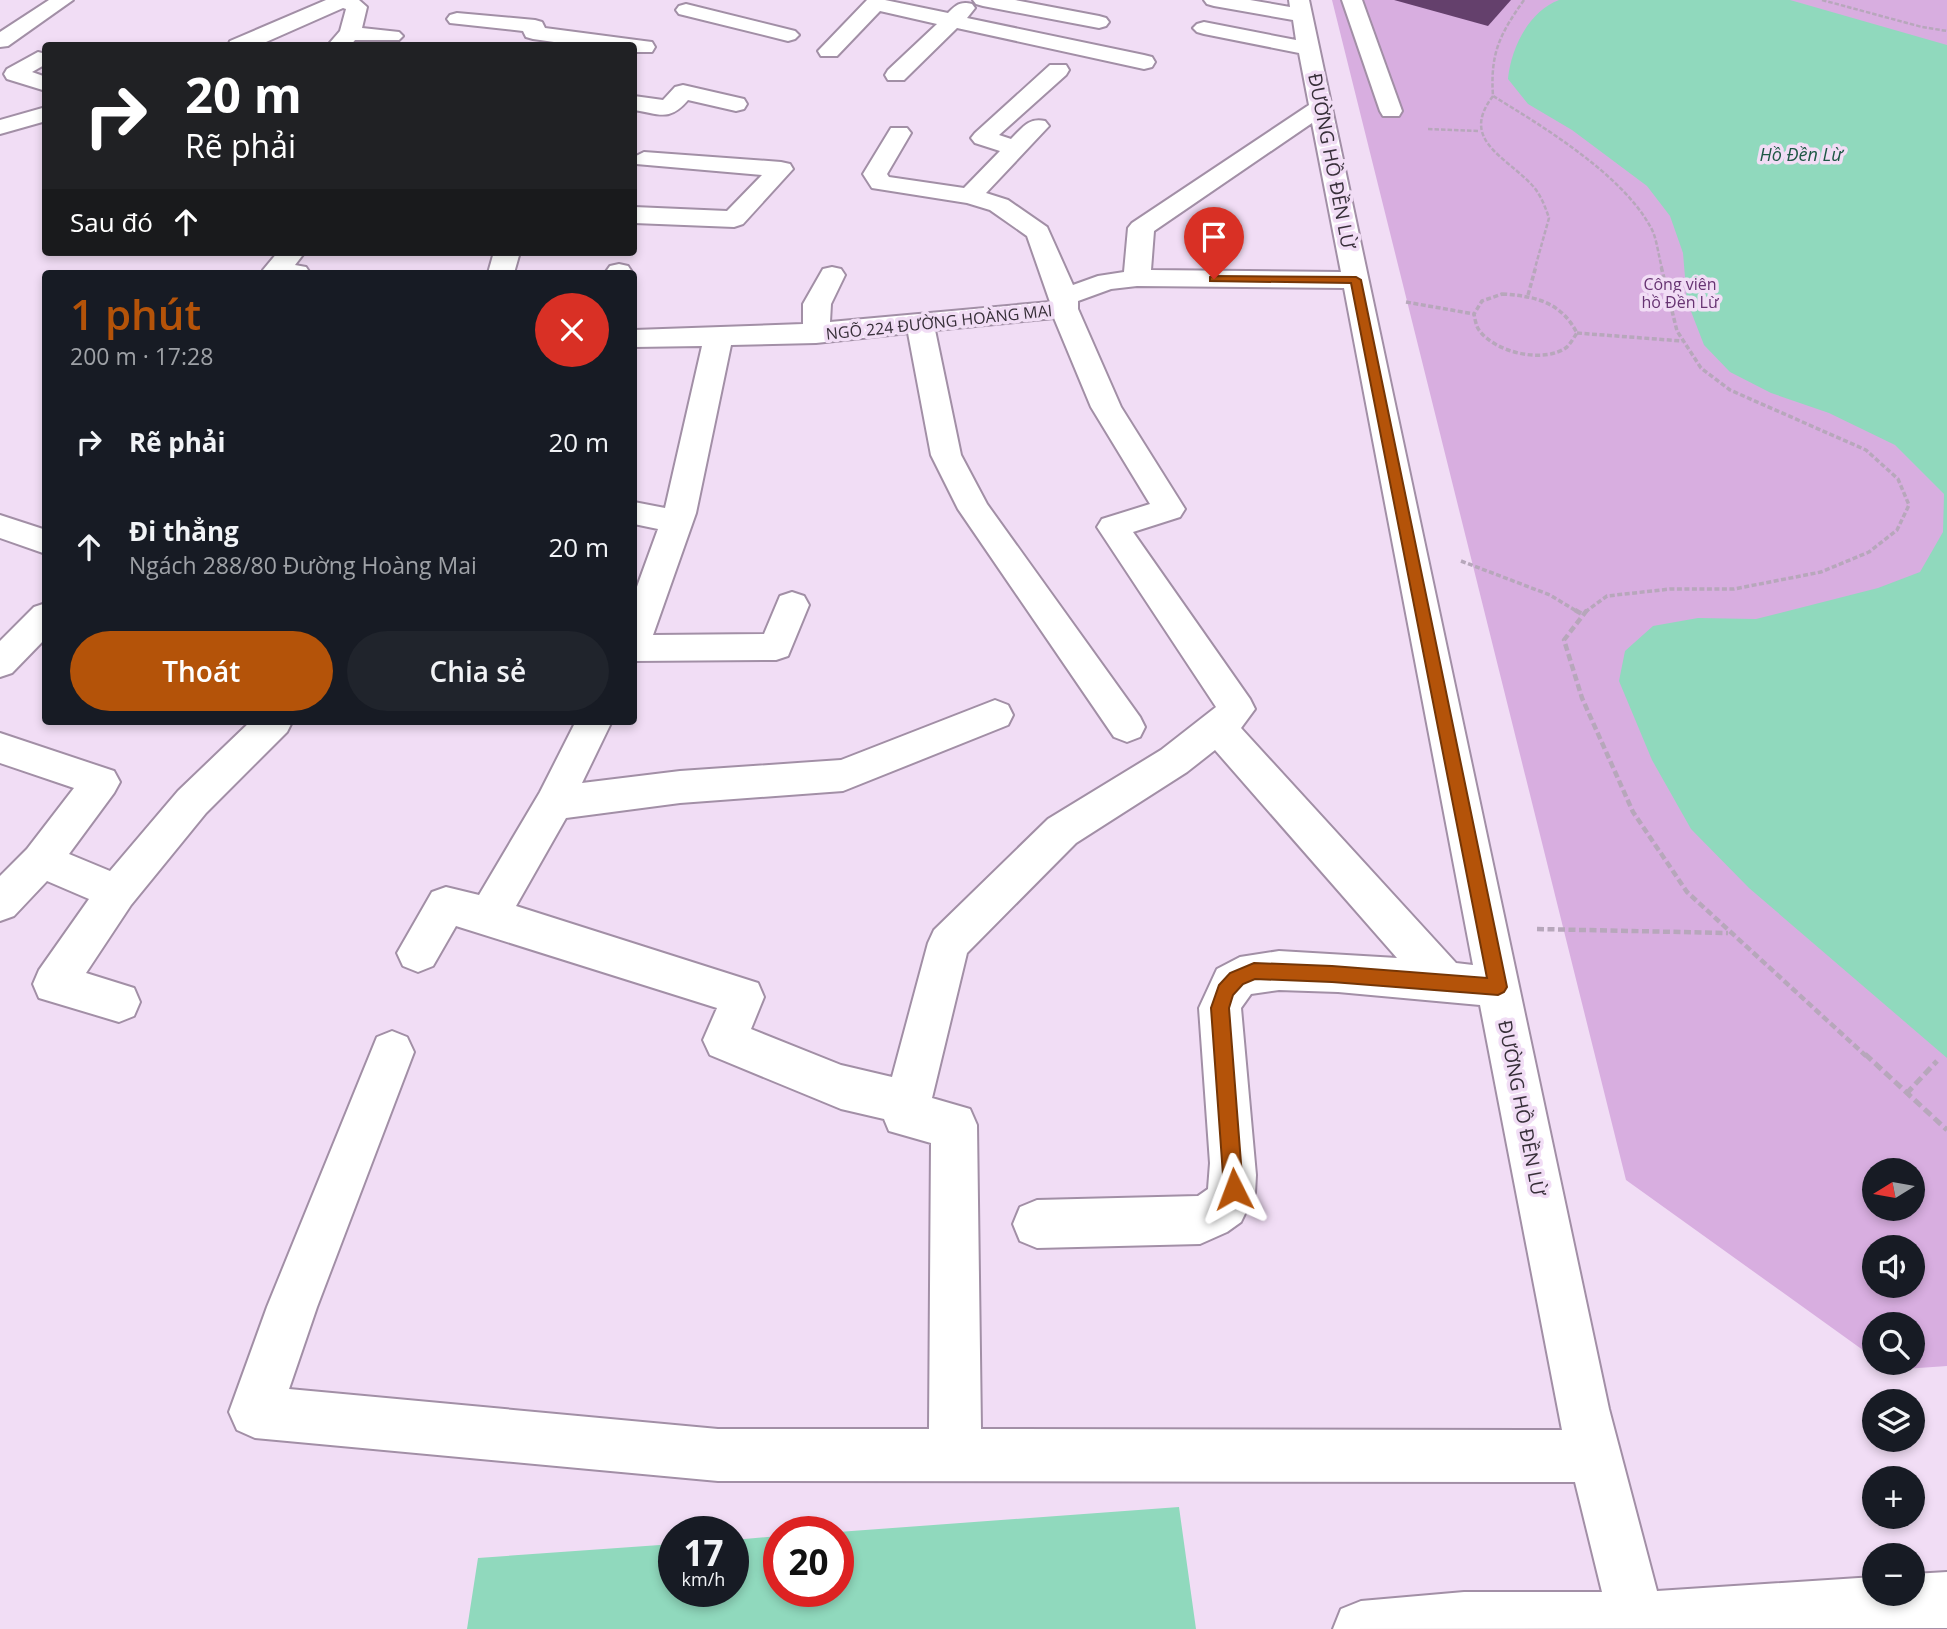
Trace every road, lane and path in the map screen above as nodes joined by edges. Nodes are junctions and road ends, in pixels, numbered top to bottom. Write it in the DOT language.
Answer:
graph roads {
  1 [pos="63,0"];
  2 [pos="343,0"];
  3 [pos="720,0"];
  4 [pos="974,0"];
  5 [pos="984,0"];
  6 [pos="1214,0"];
  7 [pos="1352,0"];
  8 [pos="1524,0"];
  9 [pos="1822,0"];
  10 [pos="686,10"];
  11 [pos="457,19"];
  12 [pos="951,21"];
  13 [pos="1303,21"];
  14 [pos="1099,22"];
  15 [pos="1204,28"];
  16 [pos="1947,32"];
  17 [pos="533,33"];
  18 [pos="393,36"];
  19 [pos="344,39"];
  20 [pos="0,41"];
  21 [pos="247,42"];
  22 [pos="490,42"];
  23 [pos="600,42"];
  24 [pos="823,57"];
  25 [pos="38,59"];
  26 [pos="1144,62"];
  27 [pos="1058,70"];
  28 [pos="897,75"];
  29 [pos="42,83"];
  30 [pos="1493,96"];
  31 [pos="637,103"];
  32 [pos="736,104"];
  33 [pos="1321,107"];
  34 [pos="1391,111"];
  35 [pos="42,115"];
  36 [pos="6,120"];
  37 [pos="1037,126"];
  38 [pos="899,133"];
  39 [pos="1016,148"];
  40 [pos="644,159"];
  41 [pos="970,196"];
  42 [pos="637,215"];
  43 [pos="832,275"];
  44 [pos="1137,278"];
  45 [pos="1356,280"];
  46 [pos="1528,295"];
  47 [pos="1401,301"];
  48 [pos="1064,303"];
  49 [pos="690,310"];
  50 [pos="1474,314"];
  51 [pos="920,325"];
  52 [pos="1577,333"];
  53 [pos="816,334"];
  54 [pos="637,338"];
  55 [pos="662,338"];
  56 [pos="718,338"];
  57 [pos="1683,341"];
  58 [pos="637,363"];
  59 [pos="637,514"];
  60 [pos="676,523"];
  61 [pos="0,526"];
  62 [pos="42,542"];
  63 [pos="1452,558"];
  64 [pos="792,605"];
  65 [pos="1582,614"];
  66 [pos="42,620"];
  67 [pos="637,632"];
  68 [pos="637,648"];
  69 [pos="0,663"];
  70 [pos="995,715"];
  71 [pos="271,725"];
  72 [pos="592,725"];
  73 [pos="1127,727"];
  74 [pos="1218,728"];
  75 [pos="0,748"];
  76 [pos="554,803"];
  77 [pos="41,861"];
  78 [pos="117,892"];
  79 [pos="0,904"];
  80 [pos="489,916"];
  81 [pos="1533,928"];
  82 [pos="1729,933"];
  83 [pos="418,953"];
  84 [pos="1445,982"];
  85 [pos="1498,987"];
  86 [pos="119,1002"];
  87 [pos="392,1052"];
  88 [pos="1937,1061"];
  89 [pos="1906,1094"];
  90 [pos="908,1104"];
  91 [pos="1947,1130"];
  92 [pos="1037,1223"];
  93 [pos="955,1454"];
  94 [pos="1595,1455"];
  95 [pos="1947,1600"];
  96 [pos="1638,1625"];
  97 [pos="1360,1629"];
  1 -- 20 [label="street"];
  2 -- 19 [label="street"];
  2 -- 21 [label="street"];
  3 -- 10 [label="street"];
  4 -- 12 [label="street"];
  5 -- 14 [label="street"];
  6 -- 13 [label="street"];
  7 -- 34 [label="street"];
  8 -- 30 [label="path"];
  9 -- 16 [label="path"];
  11 -- 17 [label="street"];
  12 -- 24 [label="street"];
  12 -- 26 [label="street"];
  12 -- 28 [label="street"];
  13 -- 15 [label="street"];
  13 -- 33 [label="street, ĐƯỜNG HỒ ĐỀN LỪ"];
  17 -- 22 [label="street"];
  17 -- 23 [label="street"];
  18 -- 19 [label="street"];
  25 -- 29 [label="street"];
  27 -- 39 [label="street"];
  30 -- 46 [label="path"];
  30 -- 57 [label="path"];
  31 -- 32 [label="street"];
  33 -- 44 [label="street"];
  33 -- 45 [label="street, ĐƯỜNG HỒ ĐỀN LỪ"];
  35 -- 36 [label="street"];
  37 -- 39 [label="street"];
  38 -- 41 [label="street"];
  39 -- 41 [label="street"];
  40 -- 42 [label="street"];
  41 -- 48 [label="street"];
  43 -- 53 [label="street"];
  44 -- 45 [label="street, NGÕ 224 ĐƯỜNG HOÀNG MAI"];
  44 -- 48 [label="street, NGÕ 224 ĐƯỜNG HOÀNG MAI"];
  45 -- 85 [label="street, ĐƯỜNG HỒ ĐỀN LỪ"];
  46 -- 50 [label="path"];
  46 -- 52 [label="path"];
  47 -- 50 [label="path"];
  48 -- 51 [label="street, NGÕ 224 ĐƯỜNG HOÀNG MAI"];
  48 -- 74 [label="street"];
  49 -- 55 [label="street"];
  50 -- 52 [label="path"];
  51 -- 53 [label="street, NGÕ 224 ĐƯỜNG HOÀNG MAI"];
  51 -- 73 [label="street"];
  52 -- 57 [label="path"];
  53 -- 56 [label="street, NGÕ 224 ĐƯỜNG HOÀNG MAI"];
  54 -- 55 [label="street, NGÕ 224 ĐƯỜNG HOÀNG MAI"];
  55 -- 56 [label="street, NGÕ 224 ĐƯỜNG HOÀNG MAI"];
  55 -- 58 [label="street"];
  56 -- 60 [label="street"];
  57 -- 65 [label="path"];
  59 -- 60 [label="street"];
  60 -- 67 [label="street"];
  61 -- 62 [label="street"];
  63 -- 65 [label="path"];
  64 -- 68 [label="street"];
  65 -- 82 [label="path"];
  66 -- 69 [label="street"];
  70 -- 76 [label="street"];
  71 -- 78 [label="street"];
  72 -- 76 [label="street"];
  74 -- 84 [label="street"];
  74 -- 90 [label="street"];
  75 -- 77 [label="street"];
  76 -- 80 [label="street"];
  77 -- 78 [label="street"];
  77 -- 79 [label="street"];
  78 -- 86 [label="street"];
  80 -- 83 [label="street"];
  80 -- 90 [label="street"];
  81 -- 82 [label="path"];
  82 -- 89 [label="path"];
  84 -- 85 [label="street"];
  84 -- 92 [label="street"];
  85 -- 94 [label="street, ĐƯỜNG HỒ ĐỀN LỪ"];
  87 -- 93 [label="street"];
  88 -- 89 [label="path"];
  89 -- 91 [label="path"];
  90 -- 93 [label="street"];
  93 -- 94 [label="street"];
  94 -- 96 [label="street, ĐƯỜNG HỒ ĐỀN LỪ"];
  95 -- 96 [label="street"];
  96 -- 97 [label="street"];
}
